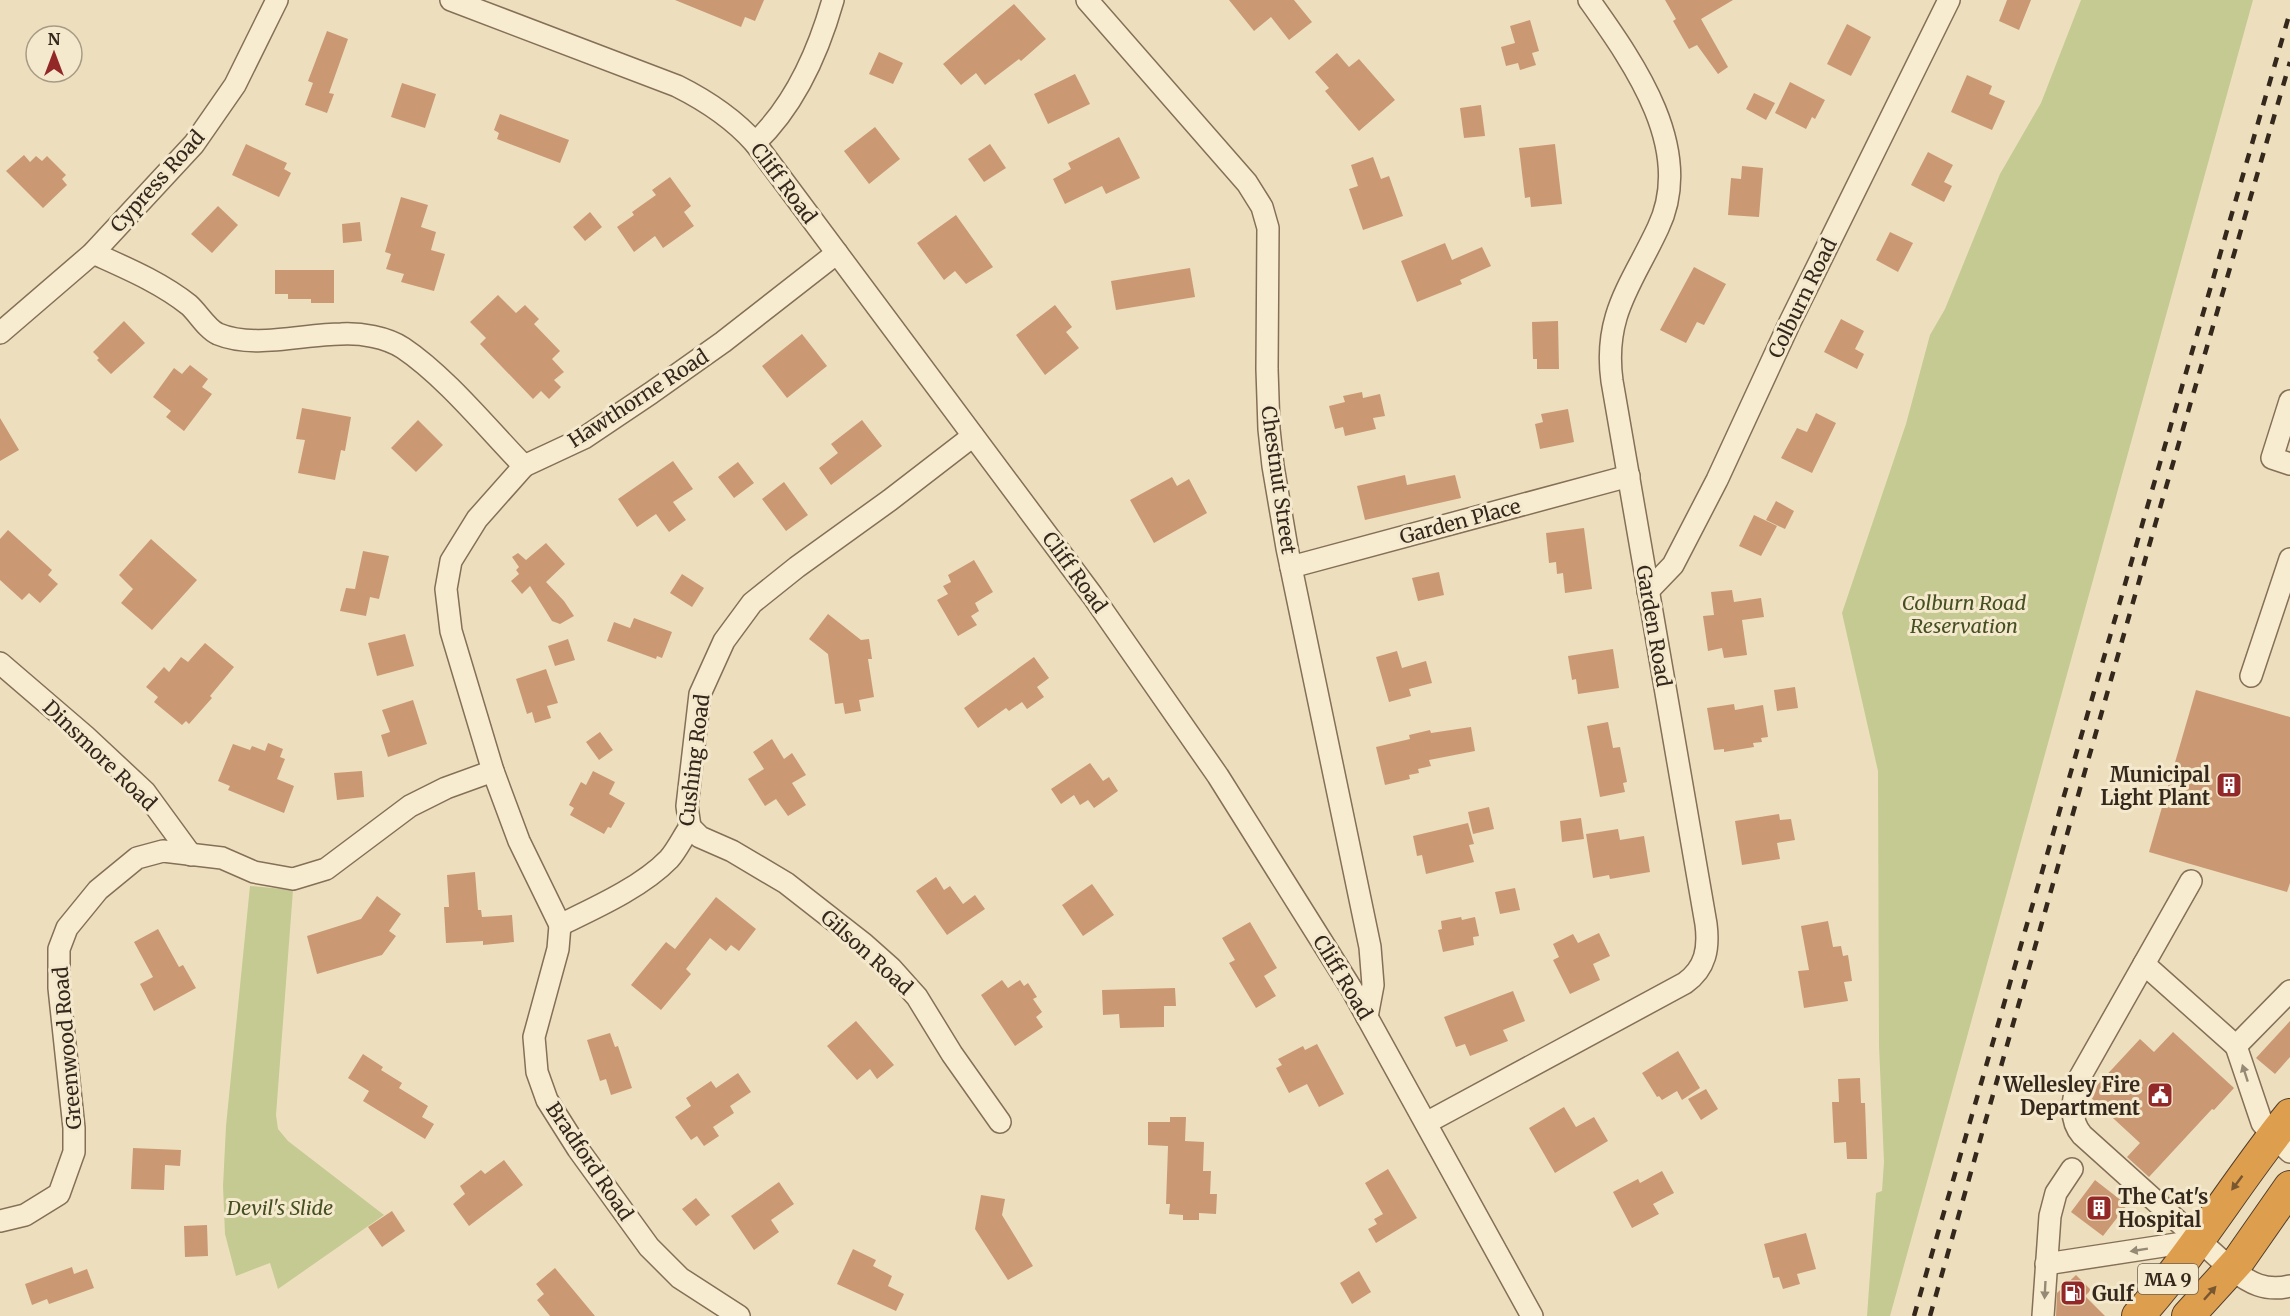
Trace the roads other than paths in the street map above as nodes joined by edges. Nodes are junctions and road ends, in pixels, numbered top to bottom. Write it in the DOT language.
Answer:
graph roads {
  1 [pos="277,0"];
  2 [pos="451,0"];
  3 [pos="832,0"];
  4 [pos="1088,0"];
  5 [pos="1589,0"];
  6 [pos="1949,0"];
  7 [pos="755,143"];
  8 [pos="93,253"];
  9 [pos="837,253"];
  10 [pos="0,333"];
  11 [pos="2290,401"];
  12 [pos="973,436"];
  13 [pos="2290,464"];
  14 [pos="524,466"];
  15 [pos="1629,476"];
  16 [pos="2290,558"];
  17 [pos="1291,567"];
  18 [pos="1648,591"];
  19 [pos="0,663"];
  20 [pos="2251,676"];
  21 [pos="493,771"];
  22 [pos="690,827"];
  23 [pos="191,855"];
  24 [pos="2191,881"];
  25 [pos="560,925"];
  26 [pos="2144,964"];
  27 [pos="2290,991"];
  28 [pos="1367,1017"];
  29 [pos="2236,1046"];
  30 [pos="1000,1122"];
  31 [pos="1426,1123"];
  32 [pos="2284,1134"];
  33 [pos="2072,1168"];
  34 [pos="2290,1187"];
  35 [pos="0,1221"];
  36 [pos="2196,1241"];
  37 [pos="2046,1264"];
  38 [pos="2230,1269"];
  39 [pos="2290,1286"];
  40 [pos="738,1316"];
  41 [pos="1532,1316"];
  42 [pos="2043,1316"];
  43 [pos="2138,1316"];
  44 [pos="2188,1316"];
  1 -- 8 [label="street, Cypress Road"];
  2 -- 7 [label="street, Cliff Road"];
  3 -- 7 [label="street"];
  4 -- 17 [label="street, Chestnut Street"];
  5 -- 15 [label="street, Garden Road"];
  6 -- 18 [label="street, Colburn Road"];
  7 -- 9 [label="street, Cliff Road"];
  8 -- 10 [label="street, Cypress Road"];
  8 -- 14 [label="street"];
  9 -- 12 [label="street, Cliff Road"];
  9 -- 14 [label="street, Hawthorne Road"];
  11 -- 13 [label="street"];
  12 -- 22 [label="street, Cushing Road"];
  12 -- 28 [label="street, Cliff Road"];
  14 -- 21 [label="street"];
  15 -- 17 [label="street, Garden Place"];
  15 -- 18 [label="street, Garden Road"];
  16 -- 20 [label="street"];
  17 -- 28 [label="street, Chestnut Street"];
  18 -- 31 [label="street, Garden Road"];
  19 -- 23 [label="street, Dinsmore Road"];
  21 -- 23 [label="street, Greenwood Road"];
  21 -- 25 [label="street"];
  22 -- 25 [label="street, Cushing Road"];
  22 -- 30 [label="street, Gilson Road"];
  23 -- 35 [label="street, Greenwood Road"];
  24 -- 26 [label="street"];
  25 -- 40 [label="street, Bradford Road"];
  26 -- 29 [label="street"];
  26 -- 36 [label="street"];
  27 -- 29 [label="street"];
  28 -- 31 [label="street, Cliff Road"];
  32 -- 29 [label="street, one-way"];
  31 -- 41 [label="street, Cliff Road"];
  32 -- 36 [label="highway, MA 9, one-way"];
  33 -- 37 [label="street"];
  34 -- 38 [label="highway, MA 9"];
  36 -- 37 [label="street, one-way"];
  36 -- 38 [label="street"];
  36 -- 43 [label="highway, MA 9"];
  37 -- 42 [label="street, one-way"];
  38 -- 39 [label="street"];
  44 -- 38 [label="highway, MA 9, one-way"];
}
